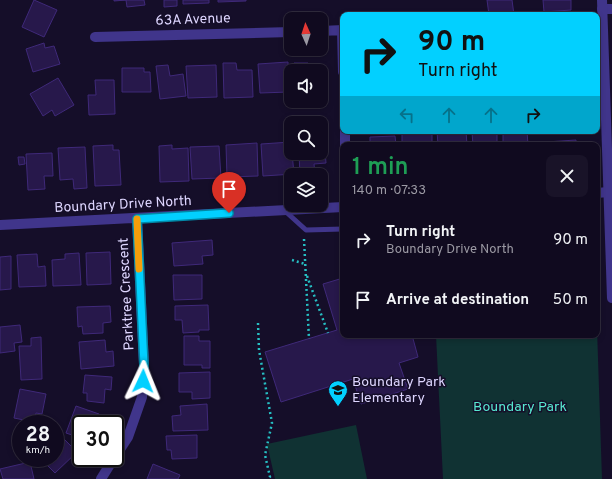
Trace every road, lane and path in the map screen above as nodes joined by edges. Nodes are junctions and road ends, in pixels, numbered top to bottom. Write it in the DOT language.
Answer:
graph roads {
  1 [pos="605,6"];
  2 [pos="340,30"];
  3 [pos="328,31"];
  4 [pos="284,32"];
  5 [pos="95,37"];
  6 [pos="608,192"];
  7 [pos="600,193"];
  8 [pos="340,207"];
  9 [pos="328,208"];
  10 [pos="284,210"];
  11 [pos="286,212"];
  12 [pos="137,219"];
  13 [pos="0,225"];
  14 [pos="340,229"];
  15 [pos="304,239"];
  16 [pos="292,260"];
  17 [pos="305,264"];
  18 [pos="306,274"];
  19 [pos="612,298"];
  20 [pos="258,323"];
  21 [pos="328,332"];
  22 [pos="309,338"];
  23 [pos="124,443"];
  24 [pos="109,467"];
  25 [pos="101,479"];
  26 [pos="268,479"];
  1 -- 6 [label="street"];
  2 -- 3 [label="street"];
  4 -- 5 [label="street, 63A Avenue"];
  6 -- 7 [label="street"];
  6 -- 19 [label="street"];
  8 -- 9 [label="street, Boundary Drive North"];
  10 -- 12 [label="street, Boundary Drive North"];
  11 -- 14 [label="lane"];
  12 -- 13 [label="street, Boundary Drive North"];
  12 -- 23 [label="street, Parktree Crescent"];
  15 -- 17 [label="path"];
  16 -- 17 [label="path"];
  17 -- 18 [label="path"];
  18 -- 21 [label="path"];
  18 -- 22 [label="path"];
  20 -- 26 [label="path"];
  24 -- 25 [label="street, Parktree Crescent"];
}
